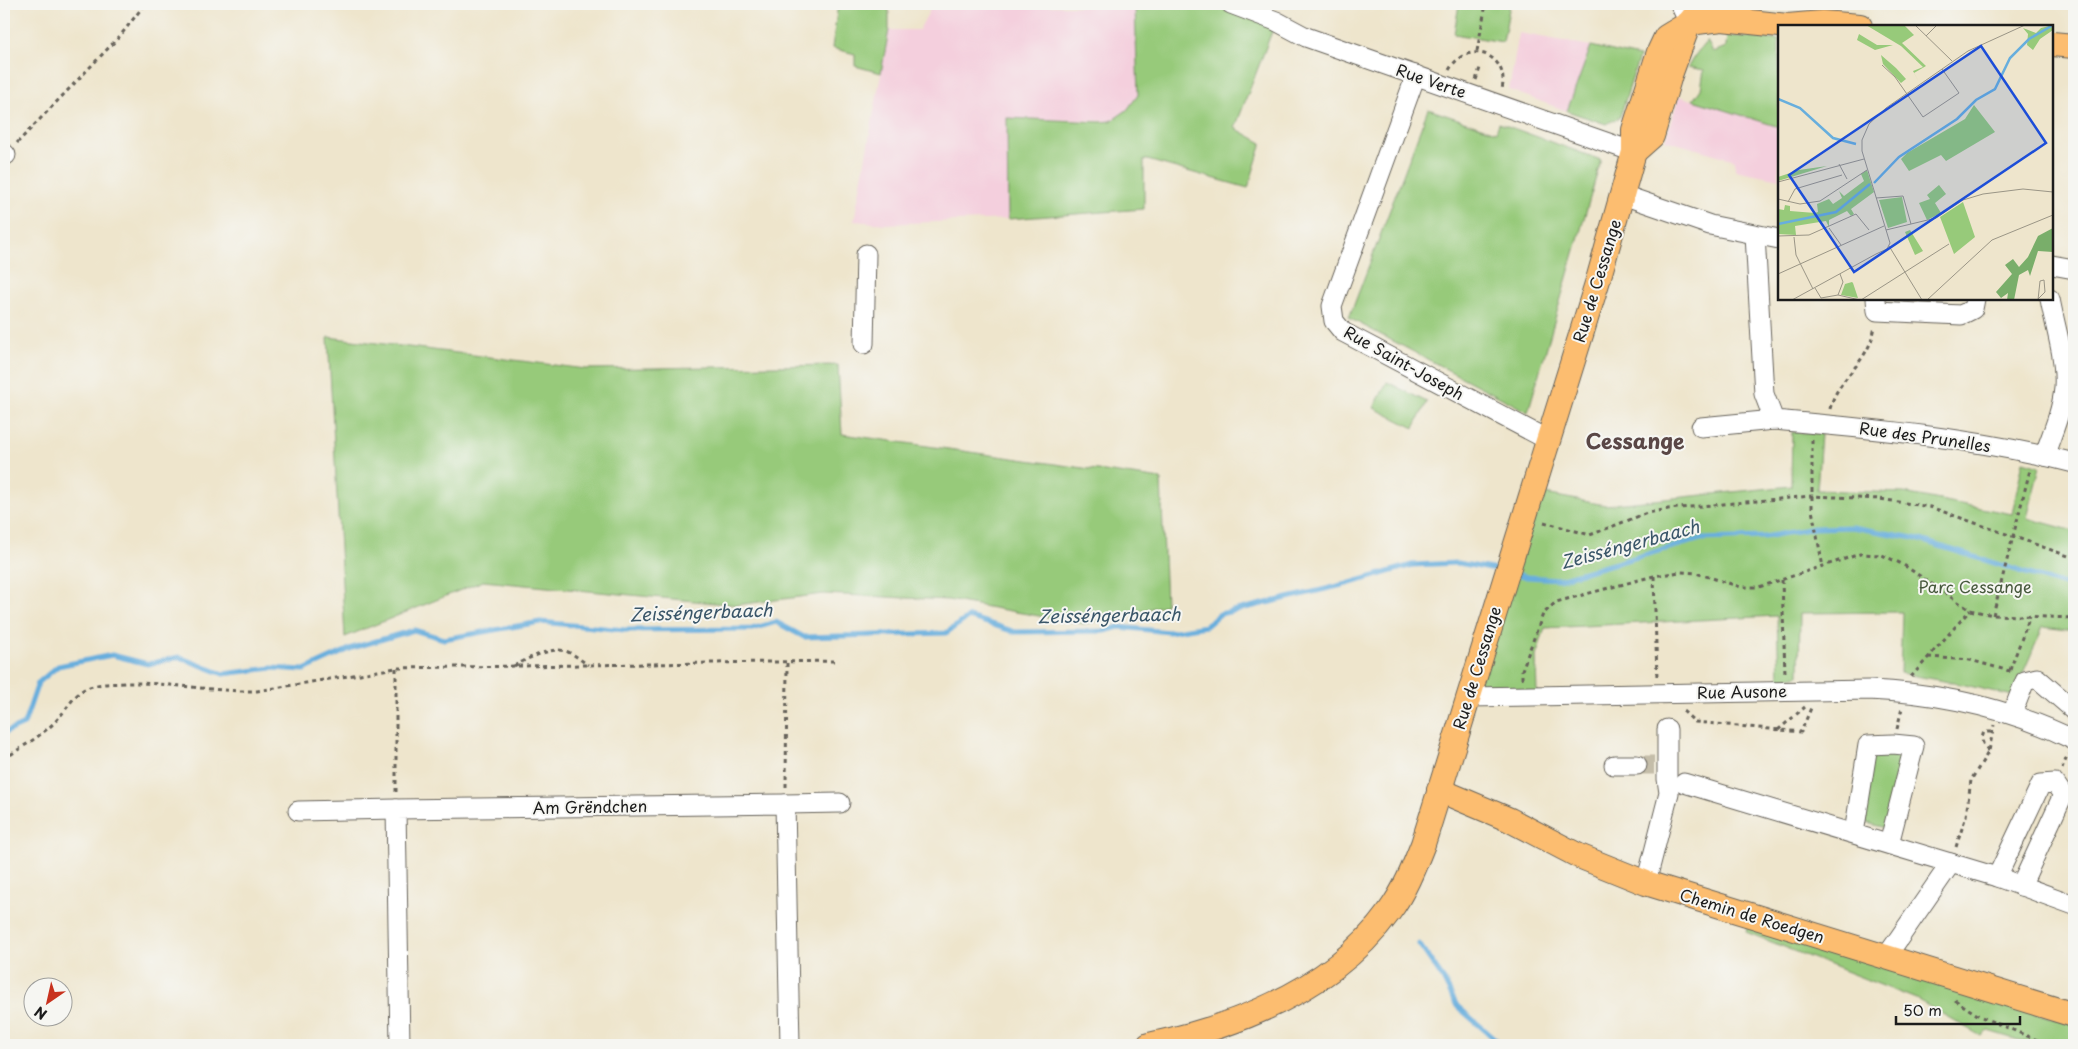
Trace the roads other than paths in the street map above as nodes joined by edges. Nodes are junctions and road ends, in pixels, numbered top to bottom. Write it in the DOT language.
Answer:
graph roads {
  1 [pos="1231,4"];
  2 [pos="1712,4"];
  3 [pos="1723,4"];
  4 [pos="1685,14"];
  5 [pos="1822,23"];
  6 [pos="1779,25"];
  7 [pos="1799,25"];
  8 [pos="1847,25"];
  9 [pos="2053,44"];
  10 [pos="2074,46"];
  11 [pos="1416,75"];
  12 [pos="1634,152"];
  13 [pos="1623,196"];
  14 [pos="1755,235"];
  15 [pos="1778,239"];
  16 [pos="866,254"];
  17 [pos="2053,265"];
  18 [pos="2074,269"];
  19 [pos="1975,300"];
  20 [pos="2050,300"];
  21 [pos="1877,305"];
  22 [pos="864,344"];
  23 [pos="1774,420"];
  24 [pos="1701,427"];
  25 [pos="1548,440"];
  26 [pos="2039,458"];
  27 [pos="2074,463"];
  28 [pos="1468,697"];
  29 [pos="2074,710"];
  30 [pos="2012,714"];
  31 [pos="1667,729"];
  32 [pos="2071,747"];
  33 [pos="1614,765"];
  34 [pos="1653,765"];
  35 [pos="1684,782"];
  36 [pos="1439,790"];
  37 [pos="840,803"];
  38 [pos="785,804"];
  39 [pos="396,809"];
  40 [pos="298,811"];
  41 [pos="1854,833"];
  42 [pos="1889,844"];
  43 [pos="1952,857"];
  44 [pos="1997,877"];
  45 [pos="1646,883"];
  46 [pos="2021,886"];
  47 [pos="2074,905"];
  48 [pos="1886,958"];
  49 [pos="2074,1015"];
  50 [pos="400,1045"];
  51 [pos="790,1045"];
  52 [pos="1149,1045"];
  1 -- 11 [label="street, Rue Verte"];
  2 -- 4 [label="main road"];
  3 -- 5 [label="main road"];
  4 -- 6 [label="main road"];
  4 -- 12 [label="main road"];
  5 -- 7 [label="main road"];
  5 -- 8 [label="main road"];
  9 -- 10 [label="main road"];
  11 -- 12 [label="street, Rue Verte"];
  11 -- 25 [label="street, Rue Saint-Joseph"];
  12 -- 13 [label="main road, Rue de Cessange"];
  13 -- 14 [label="street"];
  13 -- 25 [label="main road, Rue de Cessange"];
  14 -- 15 [label="street"];
  14 -- 23 [label="street"];
  16 -- 22 [label="street"];
  17 -- 18 [label="street"];
  19 -- 21 [label="street"];
  20 -- 26 [label="street"];
  23 -- 24 [label="street, Rue des Prunelles"];
  23 -- 26 [label="street, Rue des Prunelles"];
  25 -- 28 [label="main road, Rue de Cessange"];
  26 -- 27 [label="street, Rue des Prunelles"];
  28 -- 30 [label="street, Rue Ausone"];
  28 -- 36 [label="main road, Rue de Cessange"];
  29 -- 30 [label="street"];
  30 -- 32 [label="street, Rue Ausone"];
  31 -- 34 [label="street"];
  33 -- 34 [label="street"];
  34 -- 45 [label="street"];
  35 -- 41 [label="street"];
  36 -- 45 [label="main road, Chemin de Roedgen"];
  36 -- 52 [label="main road, Rue de Cessange"];
  37 -- 38 [label="street, Am Grëndchen"];
  38 -- 39 [label="street, Am Grëndchen"];
  38 -- 51 [label="street"];
  39 -- 40 [label="street, Am Grëndchen"];
  39 -- 50 [label="street"];
  41 -- 42 [label="street"];
  41 -- 42 [label="street"];
  42 -- 43 [label="street"];
  43 -- 44 [label="street"];
  43 -- 48 [label="street"];
  44 -- 46 [label="street"];
  44 -- 46 [label="street"];
  45 -- 48 [label="main road, Chemin de Roedgen"];
  46 -- 47 [label="street"];
  48 -- 49 [label="main road, Chemin de Roedgen"];
}
